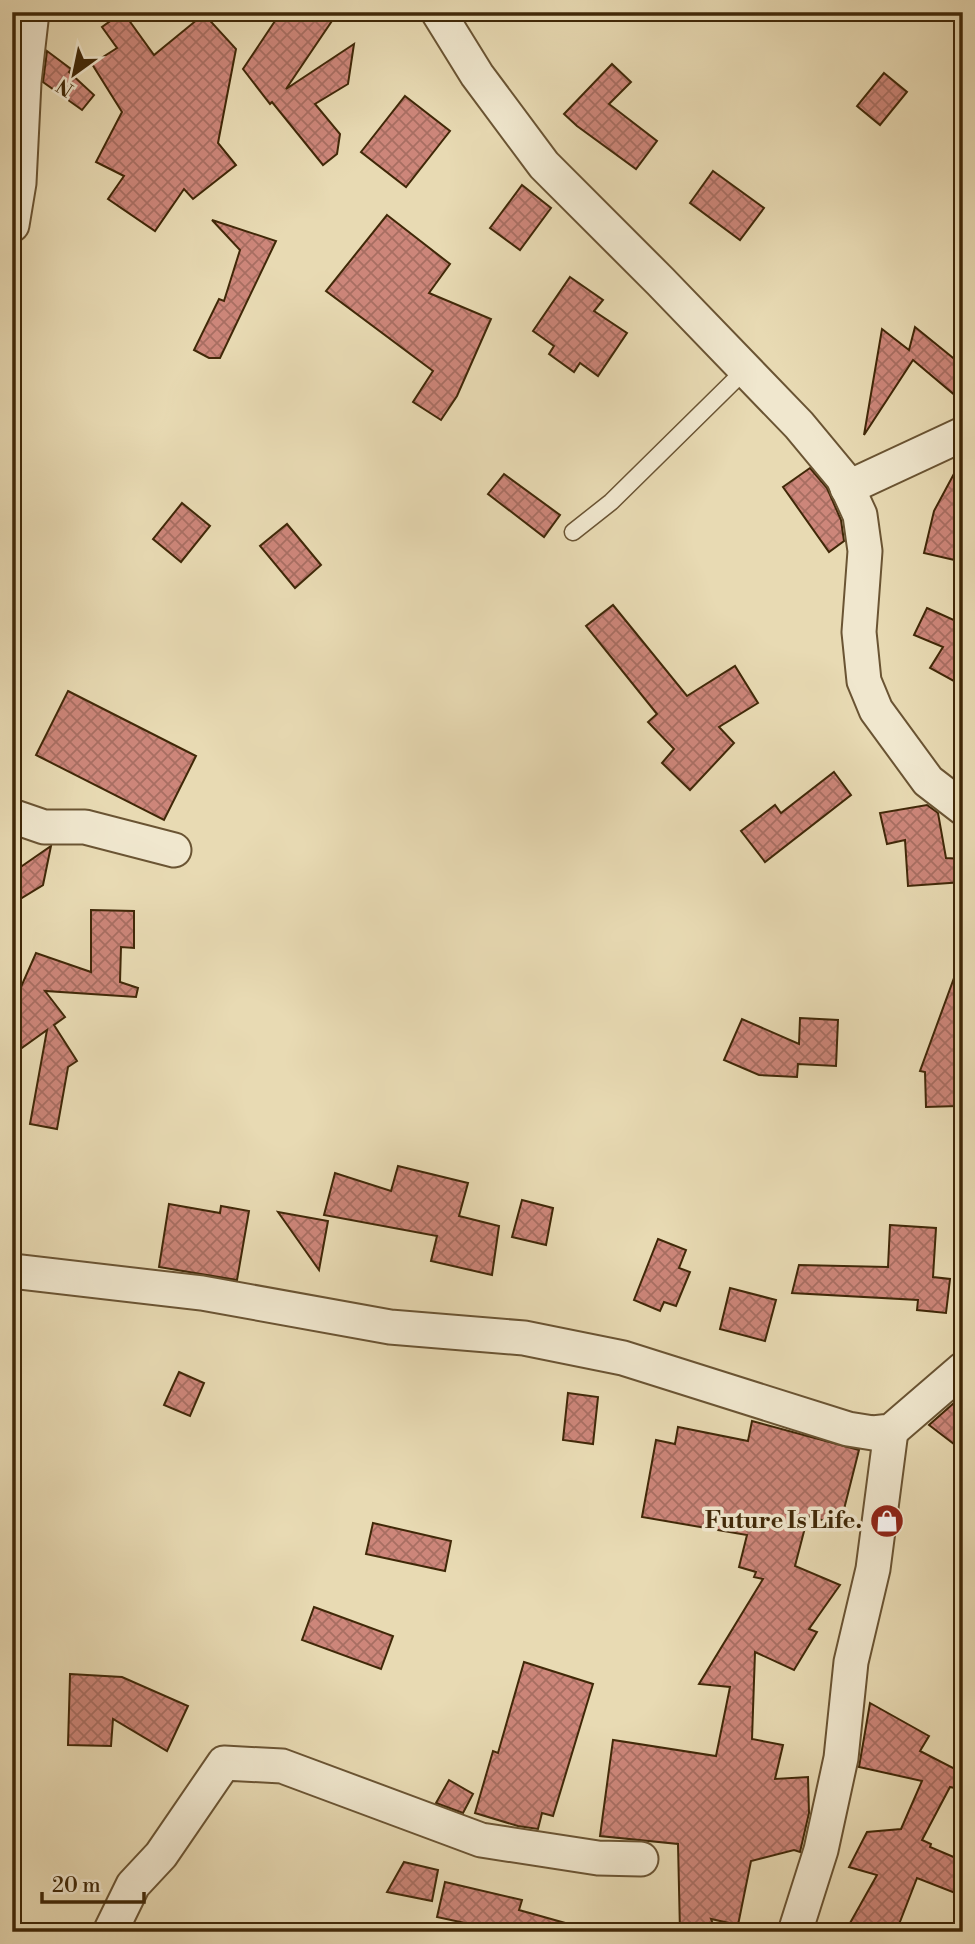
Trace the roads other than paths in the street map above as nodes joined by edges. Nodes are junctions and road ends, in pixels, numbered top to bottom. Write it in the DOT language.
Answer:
graph roads {
  1 [pos="32,12"];
  2 [pos="438,12"];
  3 [pos="12,225"];
  4 [pos="745,369"];
  5 [pos="963,434"];
  6 [pos="847,488"];
  7 [pos="573,532"];
  8 [pos="963,808"];
  9 [pos="12,816"];
  10 [pos="174,850"];
  11 [pos="12,1271"];
  12 [pos="963,1369"];
  13 [pos="891,1431"];
  14 [pos="641,1859"];
  15 [pos="110,1932"];
  16 [pos="795,1932"];
  1 -- 3 [label="street"];
  2 -- 4 [label="street"];
  4 -- 6 [label="street"];
  4 -- 7 [label="lane"];
  5 -- 6 [label="street"];
  6 -- 8 [label="street"];
  9 -- 10 [label="street"];
  11 -- 13 [label="street"];
  12 -- 13 [label="street"];
  13 -- 16 [label="street"];
  14 -- 15 [label="street"];
}
